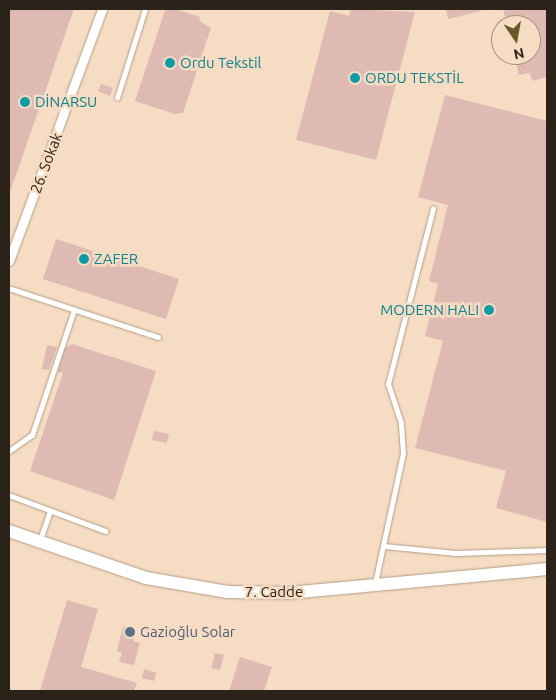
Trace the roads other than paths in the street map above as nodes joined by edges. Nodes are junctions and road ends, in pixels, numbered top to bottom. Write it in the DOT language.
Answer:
graph roads {
  1 [pos="102,9"];
  2 [pos="145,9"];
  3 [pos="117,98"];
  4 [pos="432,209"];
  5 [pos="9,261"];
  6 [pos="9,288"];
  7 [pos="74,310"];
  8 [pos="158,337"];
  9 [pos="9,451"];
  10 [pos="9,495"];
  11 [pos="50,511"];
  12 [pos="9,532"];
  13 [pos="106,532"];
  14 [pos="40,543"];
  15 [pos="384,546"];
  16 [pos="547,550"];
  17 [pos="547,569"];
  18 [pos="374,586"];
  1 -- 5 [label="street, 26. Sokak"];
  2 -- 3 [label="lane"];
  4 -- 15 [label="lane"];
  6 -- 7 [label="lane"];
  7 -- 8 [label="lane"];
  7 -- 9 [label="lane"];
  10 -- 11 [label="lane"];
  11 -- 13 [label="lane"];
  11 -- 14 [label="lane"];
  12 -- 14 [label="street, 7. Cadde"];
  14 -- 18 [label="street, 7. Cadde"];
  15 -- 16 [label="lane"];
  15 -- 18 [label="lane"];
  17 -- 18 [label="street, 7. Cadde"];
}
